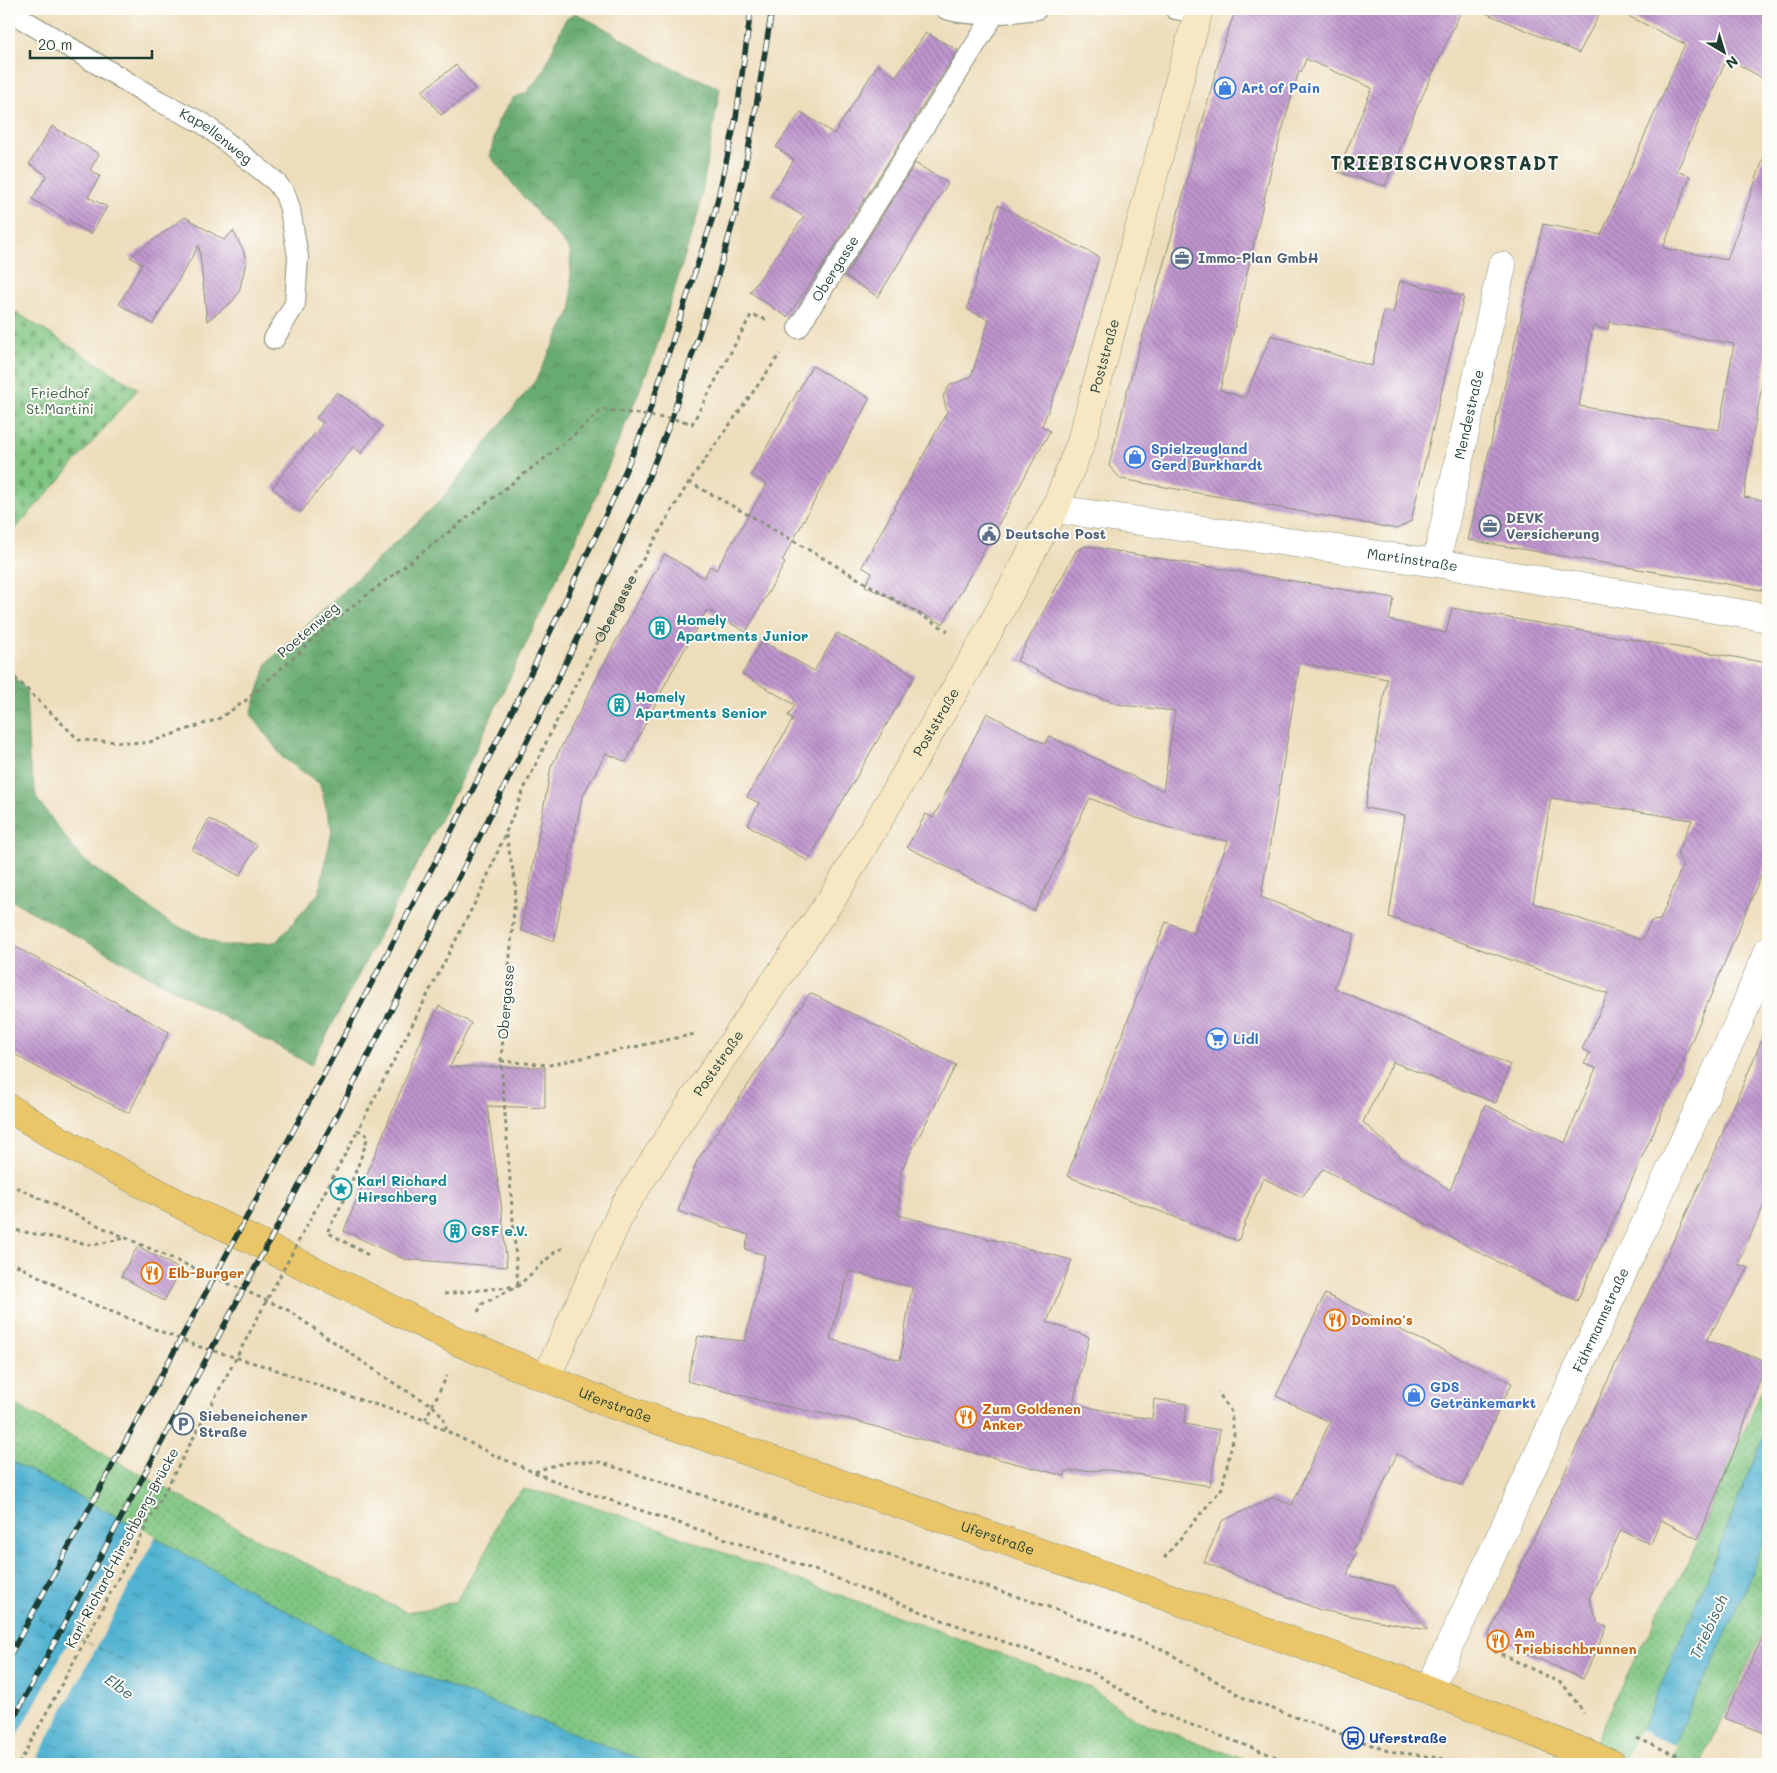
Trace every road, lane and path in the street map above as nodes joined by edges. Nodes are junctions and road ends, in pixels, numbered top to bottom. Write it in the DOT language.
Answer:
graph roads {
  1 [pos="946,9"];
  2 [pos="1037,9"];
  3 [pos="1190,10"];
  4 [pos="9,11"];
  5 [pos="994,15"];
  6 [pos="1502,266"];
  7 [pos="751,315"];
  8 [pos="798,328"];
  9 [pos="274,339"];
  10 [pos="689,482"];
  11 [pos="1055,510"];
  12 [pos="1436,563"];
  13 [pos="1768,618"];
  14 [pos="979,649"];
  15 [pos="9,672"];
  16 [pos="506,835"];
  17 [pos="1768,950"];
  18 [pos="745,1024"];
  19 [pos="502,1061"];
  20 [pos="9,1108"];
  21 [pos="358,1130"];
  22 [pos="9,1184"];
  23 [pos="9,1229"];
  24 [pos="125,1238"];
  25 [pos="371,1256"];
  26 [pos="9,1261"];
  27 [pos="518,1286"];
  28 [pos="440,1295"];
  29 [pos="462,1344"];
  30 [pos="546,1378"];
  31 [pos="1218,1392"];
  32 [pos="432,1405"];
  33 [pos="426,1420"];
  34 [pos="447,1431"];
  35 [pos="535,1472"];
  36 [pos="1138,1587"];
  37 [pos="1485,1642"];
  38 [pos="1429,1690"];
  39 [pos="1590,1716"];
  40 [pos="1628,1735"];
  41 [pos="1601,1759"];
  42 [pos="19,1764"];
  43 [pos="1295,1764"];
  44 [pos="1461,1764"];
  45 [pos="1696,1764"];
  1 -- 5 [label="lane"];
  2 -- 5 [label="lane"];
  3 -- 11 [label="main road, Poststraße"];
  4 -- 9 [label="lane, Kapellenweg"];
  5 -- 8 [label="lane, Obergasse"];
  6 -- 12 [label="street, Mendestraße"];
  7 -- 15 [label="path, Poetenweg, bridge"];
  8 -- 10 [label="path, Obergasse"];
  10 -- 14 [label="path"];
  10 -- 16 [label="path, Obergasse"];
  11 -- 12 [label="street, Martinstraße"];
  11 -- 14 [label="main road, Poststraße"];
  12 -- 13 [label="street, Martinstraße"];
  14 -- 18 [label="main road, Poststraße"];
  16 -- 19 [label="path, Obergasse"];
  16 -- 21 [label="path, Karl-Richard-Hirschberg-Brücke"];
  17 -- 38 [label="street, Fährmannstraße"];
  18 -- 19 [label="path"];
  18 -- 30 [label="main road, Poststraße"];
  19 -- 27 [label="path, Obergasse"];
  20 -- 29 [label="main road"];
  21 -- 25 [label="path"];
  21 -- 42 [label="path, Karl-Richard-Hirschberg-Brücke, bridge"];
  22 -- 24 [label="path"];
  23 -- 24 [label="path"];
  24 -- 32 [label="path"];
  26 -- 33 [label="path"];
  27 -- 28 [label="path"];
  27 -- 29 [label="path"];
  29 -- 30 [label="main road"];
  29 -- 32 [label="path"];
  30 -- 36 [label="main road, Uferstraße"];
  31 -- 36 [label="path"];
  32 -- 33 [label="path"];
  32 -- 34 [label="path"];
  33 -- 34 [label="path"];
  34 -- 35 [label="path"];
  35 -- 43 [label="path"];
  35 -- 44 [label="path"];
  36 -- 38 [label="main road, Uferstraße"];
  37 -- 39 [label="path"];
  38 -- 41 [label="main road, Uferstraße"];
  40 -- 45 [label="path"];
}
